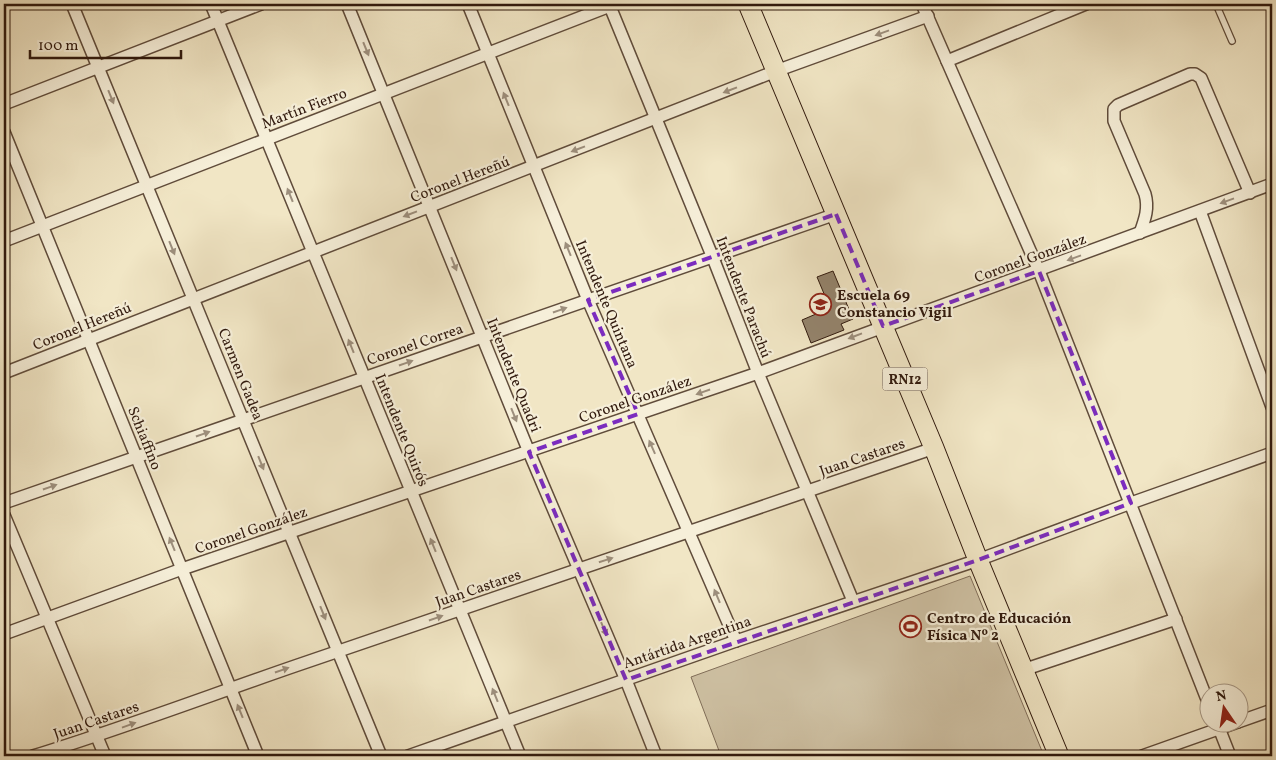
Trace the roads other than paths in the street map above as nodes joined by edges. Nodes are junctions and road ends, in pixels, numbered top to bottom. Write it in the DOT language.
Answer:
graph roads {
  1 [pos="72,4"];
  2 [pos="211,4"];
  3 [pos="261,4"];
  4 [pos="347,4"];
  5 [pos="468,4"];
  6 [pos="611,4"];
  7 [pos="748,4"];
  8 [pos="922,4"];
  9 [pos="1086,4"];
  10 [pos="1216,4"];
  11 [pos="928,16"];
  12 [pos="218,20"];
  13 [pos="1232,41"];
  14 [pos="488,53"];
  15 [pos="948,61"];
  16 [pos="98,67"];
  17 [pos="776,71"];
  18 [pos="384,94"];
  19 [pos="4,104"];
  20 [pos="656,118"];
  21 [pos="4,132"];
  22 [pos="266,139"];
  23 [pos="534,166"];
  24 [pos="1272,184"];
  25 [pos="147,186"];
  26 [pos="1250,192"];
  27 [pos="430,206"];
  28 [pos="1200,211"];
  29 [pos="836,214"];
  30 [pos="42,226"];
  31 [pos="1140,233"];
  32 [pos="4,241"];
  33 [pos="313,252"];
  34 [pos="713,258"];
  35 [pos="1039,270"];
  36 [pos="193,298"];
  37 [pos="588,300"];
  38 [pos="883,326"];
  39 [pos="483,336"];
  40 [pos="88,339"];
  41 [pos="4,373"];
  42 [pos="758,373"];
  43 [pos="364,377"];
  44 [pos="1272,407"];
  45 [pos="638,414"];
  46 [pos="243,420"];
  47 [pos="934,448"];
  48 [pos="529,452"];
  49 [pos="1272,453"];
  50 [pos="136,457"];
  51 [pos="808,491"];
  52 [pos="411,492"];
  53 [pos="4,503"];
  54 [pos="1131,503"];
  55 [pos="4,515"];
  56 [pos="289,532"];
  57 [pos="690,533"];
  58 [pos="978,560"];
  59 [pos="182,569"];
  60 [pos="579,569"];
  61 [pos="853,601"];
  62 [pos="460,610"];
  63 [pos="47,618"];
  64 [pos="1176,619"];
  65 [pos="4,634"];
  66 [pos="736,641"];
  67 [pos="338,651"];
  68 [pos="1023,670"];
  69 [pos="626,680"];
  70 [pos="1200,682"];
  71 [pos="230,688"];
  72 [pos="1272,710"];
  73 [pos="1248,718"];
  74 [pos="505,721"];
  75 [pos="1203,732"];
  76 [pos="1220,732"];
  77 [pos="97,736"];
  78 [pos="33,756"];
  79 [pos="105,756"];
  80 [pos="258,756"];
  81 [pos="381,756"];
  82 [pos="408,756"];
  83 [pos="520,756"];
  84 [pos="656,756"];
  85 [pos="1059,756"];
  86 [pos="1142,756"];
  87 [pos="1230,756"];
  1 -- 16 [label="street, Carmen Gadea"];
  2 -- 12 [label="street, Intendente Quirós"];
  3 -- 12 [label="street"];
  4 -- 18 [label="street, Intendente Quadri, one-way"];
  5 -- 14 [label="street, Intendente Quintana"];
  6 -- 14 [label="street, Martín Fierro"];
  6 -- 20 [label="street, Intendente Parachú"];
  7 -- 17 [label="highway, RN12"];
  8 -- 11 [label="street"];
  9 -- 15 [label="street"];
  10 -- 13 [label="lane"];
  11 -- 15 [label="street"];
  11 -- 17 [label="street, Coronel Hereñú, one-way"];
  12 -- 16 [label="street"];
  12 -- 22 [label="street, Intendente Quirós"];
  14 -- 18 [label="street, Martín Fierro"];
  23 -- 14 [label="street, Intendente Quintana, one-way"];
  15 -- 35 [label="street"];
  16 -- 19 [label="street"];
  16 -- 25 [label="street, Carmen Gadea, one-way"];
  17 -- 20 [label="street, Coronel Hereñú, one-way"];
  17 -- 29 [label="highway, RN12"];
  18 -- 22 [label="street, Martín Fierro"];
  18 -- 27 [label="street, Intendente Quadri"];
  20 -- 23 [label="street, Coronel Hereñú, one-way"];
  20 -- 34 [label="street, Intendente Parachú"];
  21 -- 30 [label="street, Schiaffino"];
  22 -- 25 [label="street, Martín Fierro"];
  33 -- 22 [label="street, Intendente Quirós, one-way"];
  23 -- 27 [label="street, Coronel Hereñú"];
  37 -- 23 [label="street, Intendente Quintana, one-way"];
  24 -- 26 [label="street, Coronel González"];
  25 -- 30 [label="street, Martín Fierro"];
  25 -- 36 [label="street, Carmen Gadea, one-way"];
  26 -- 28 [label="street, Coronel González, one-way"];
  26 -- 31 [label="street"];
  27 -- 33 [label="street, Coronel Hereñú, one-way"];
  27 -- 39 [label="street, Intendente Quadri, one-way"];
  28 -- 31 [label="street, Coronel González"];
  28 -- 44 [label="street"];
  29 -- 34 [label="street, Coronel Correa"];
  29 -- 38 [label="highway, RN12"];
  30 -- 32 [label="street, Martín Fierro"];
  30 -- 40 [label="street, Schiaffino"];
  31 -- 35 [label="street, Coronel González, one-way"];
  33 -- 36 [label="street, Coronel Hereñú"];
  43 -- 33 [label="street, Intendente Quirós, one-way"];
  34 -- 37 [label="street, Coronel Correa"];
  34 -- 42 [label="street, Intendente Parachú"];
  35 -- 38 [label="street, Coronel González"];
  35 -- 54 [label="street"];
  36 -- 40 [label="street, Coronel Hereñú"];
  36 -- 46 [label="street, Carmen Gadea"];
  39 -- 37 [label="street, Coronel Correa, one-way"];
  37 -- 45 [label="street, Intendente Quintana"];
  38 -- 42 [label="street, Coronel González, one-way"];
  38 -- 47 [label="highway, RN12"];
  43 -- 39 [label="street, Coronel Correa, one-way"];
  39 -- 48 [label="street, Intendente Quadri, one-way"];
  40 -- 41 [label="street, Coronel Hereñú"];
  40 -- 50 [label="street, Schiaffino"];
  42 -- 45 [label="street, Coronel González, one-way"];
  42 -- 51 [label="street, Intendente Parachú"];
  43 -- 46 [label="street, Coronel Correa"];
  43 -- 52 [label="street, Intendente Quirós"];
  45 -- 48 [label="street, Coronel González"];
  57 -- 45 [label="street, Intendente Quintana, one-way"];
  50 -- 46 [label="street, Coronel Correa, one-way"];
  46 -- 56 [label="street, Carmen Gadea, one-way"];
  47 -- 51 [label="street, Juan Castares"];
  47 -- 58 [label="highway, RN12"];
  48 -- 52 [label="street, Coronel González"];
  48 -- 60 [label="street, Intendente Quadri"];
  49 -- 54 [label="street, Antártida Argentina"];
  53 -- 50 [label="street, Coronel Correa, one-way"];
  59 -- 50 [label="street, Schiaffino, one-way"];
  51 -- 57 [label="street, Juan Castares"];
  51 -- 61 [label="street, Intendente Parachú"];
  52 -- 56 [label="street, Coronel González"];
  62 -- 52 [label="street, Intendente Quirós, one-way"];
  54 -- 58 [label="street, Antártida Argentina"];
  54 -- 64 [label="street"];
  55 -- 63 [label="street"];
  56 -- 59 [label="street, Coronel González"];
  56 -- 67 [label="street, Carmen Gadea, one-way"];
  60 -- 57 [label="street, Juan Castares, one-way"];
  66 -- 57 [label="street, Intendente Quintana, one-way"];
  58 -- 61 [label="street, Antártida Argentina"];
  58 -- 68 [label="highway, RN12"];
  59 -- 63 [label="street, Coronel González"];
  59 -- 71 [label="street, Schiaffino"];
  60 -- 62 [label="street, Juan Castares"];
  60 -- 69 [label="street, Intendente Quadri, one-way"];
  61 -- 66 [label="street, Antártida Argentina"];
  67 -- 62 [label="street, Juan Castares, one-way"];
  74 -- 62 [label="street, Intendente Quirós, one-way"];
  63 -- 65 [label="street, Coronel González"];
  63 -- 77 [label="street"];
  64 -- 68 [label="street"];
  64 -- 70 [label="street"];
  66 -- 69 [label="street, Antártida Argentina"];
  71 -- 67 [label="street, Juan Castares, one-way"];
  67 -- 81 [label="street, Carmen Gadea"];
  68 -- 85 [label="highway, RN12"];
  69 -- 74 [label="street, Antártida Argentina"];
  69 -- 84 [label="street, Intendente Quadri"];
  77 -- 71 [label="street, Juan Castares, one-way"];
  80 -- 71 [label="street, Schiaffino, one-way"];
  72 -- 73 [label="street"];
  74 -- 82 [label="street, Antártida Argentina"];
  74 -- 83 [label="street, Intendente Quirós"];
  75 -- 86 [label="street"];
  76 -- 87 [label="street"];
  77 -- 78 [label="street, Juan Castares"];
  77 -- 79 [label="street"];
}
